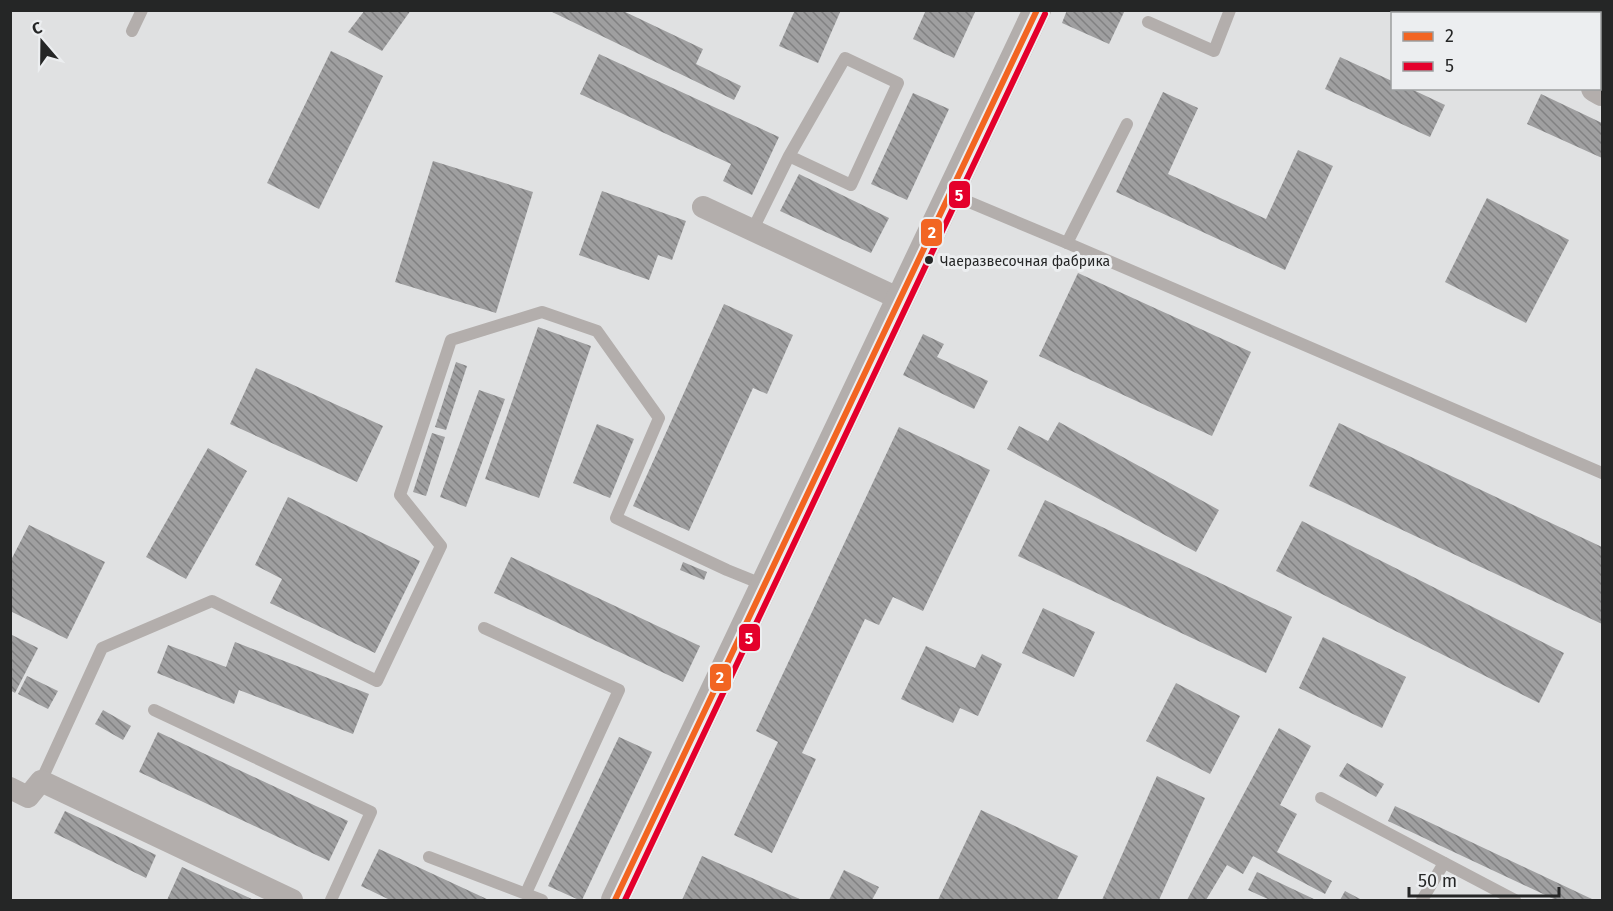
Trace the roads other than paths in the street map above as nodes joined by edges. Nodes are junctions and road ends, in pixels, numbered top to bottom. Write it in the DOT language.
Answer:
graph roads {
  1 [pos="142,10"];
  2 [pos="1037,10"];
  3 [pos="1230,10"];
  4 [pos="1148,22"];
  5 [pos="132,31"];
  6 [pos="1127,124"];
  7 [pos="789,156"];
  8 [pos="950,194"];
  9 [pos="703,207"];
  10 [pos="753,231"];
  11 [pos="1067,243"];
  12 [pos="900,299"];
  13 [pos="1602,473"];
  14 [pos="764,585"];
  15 [pos="484,628"];
  16 [pos="154,711"];
  17 [pos="41,781"];
  18 [pos="10,788"];
  19 [pos="1321,798"];
  20 [pos="429,857"];
  21 [pos="1444,863"];
  22 [pos="526,893"];
  23 [pos="292,900"];
  24 [pos="331,900"];
  25 [pos="542,900"];
  26 [pos="615,900"];
  27 [pos="1422,900"];
  28 [pos="1515,900"];
  1 -- 5 [label="lane"];
  2 -- 8 [label="street"];
  3 -- 4 [label="lane"];
  6 -- 11 [label="lane"];
  7 -- 7 [label="lane"];
  7 -- 10 [label="lane"];
  8 -- 11 [label="lane"];
  8 -- 12 [label="street"];
  9 -- 10 [label="street"];
  10 -- 12 [label="street"];
  11 -- 13 [label="lane"];
  12 -- 14 [label="street"];
  14 -- 17 [label="lane"];
  14 -- 26 [label="street"];
  15 -- 22 [label="lane"];
  16 -- 24 [label="lane"];
  17 -- 18 [label="street"];
  17 -- 23 [label="street"];
  19 -- 21 [label="lane"];
  20 -- 22 [label="lane"];
  21 -- 27 [label="lane"];
  21 -- 28 [label="lane"];
  22 -- 25 [label="lane"];
}
